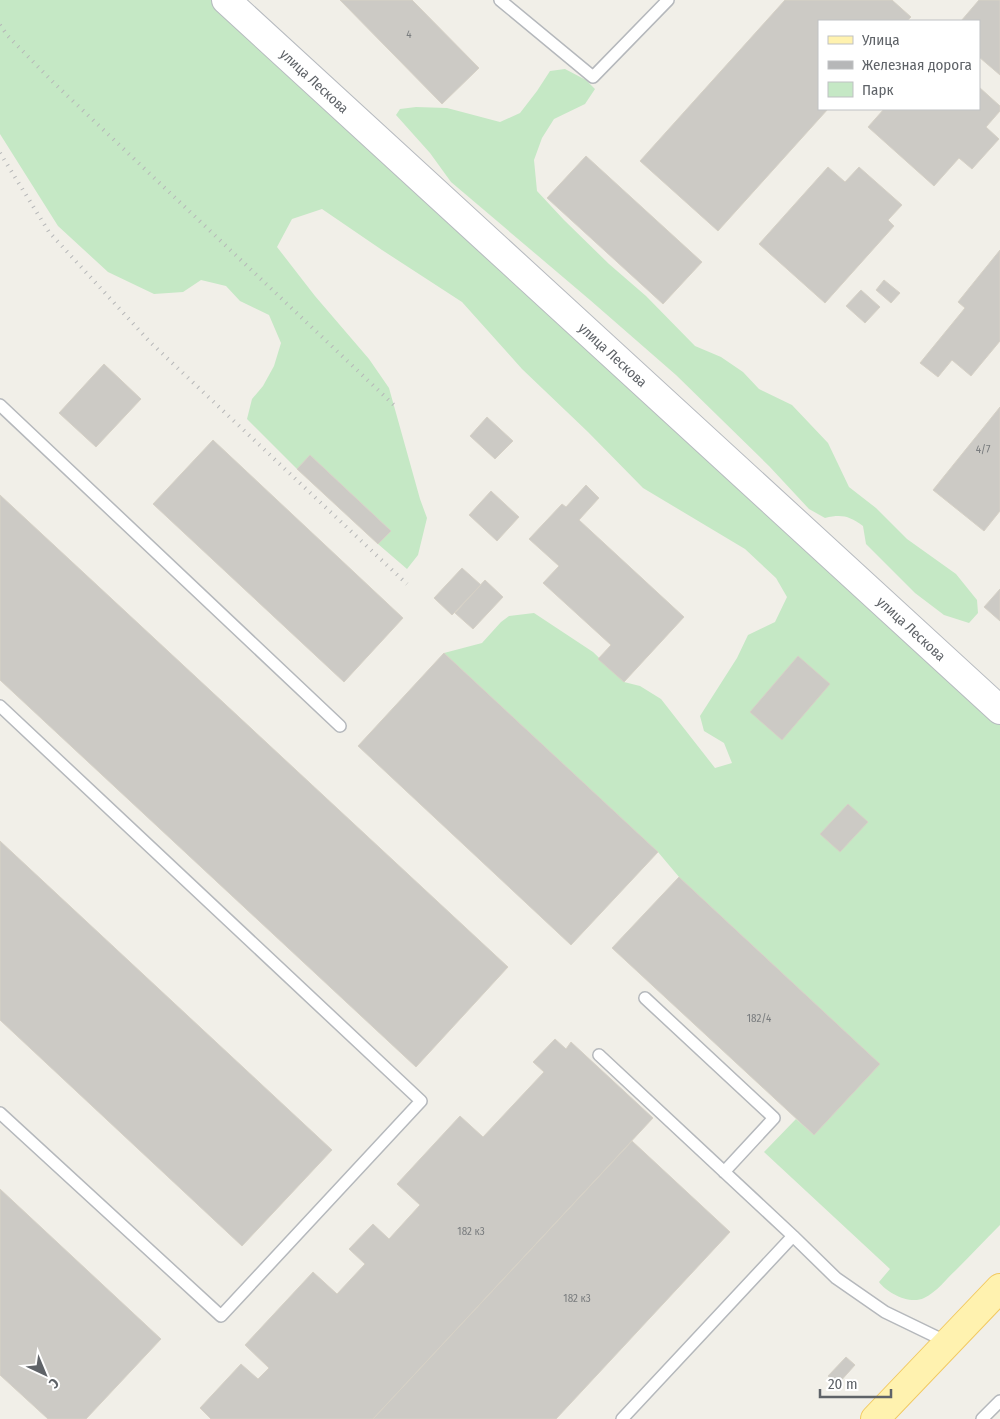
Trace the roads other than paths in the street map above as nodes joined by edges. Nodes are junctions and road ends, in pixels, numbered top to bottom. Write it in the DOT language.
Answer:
graph roads {
  1 [pos="226,0"];
  2 [pos="500,0"];
  3 [pos="668,0"];
  4 [pos="0,405"];
  5 [pos="0,706"];
  6 [pos="1000,710"];
  7 [pos="340,726"];
  8 [pos="644,998"];
  9 [pos="599,1055"];
  10 [pos="0,1113"];
  11 [pos="724,1172"];
  12 [pos="793,1236"];
  13 [pos="1000,1288"];
  14 [pos="947,1342"];
  15 [pos="1000,1401"];
  16 [pos="622,1419"];
  17 [pos="875,1419"];
  18 [pos="982,1419"];
  1 -- 6 [label="main road, улица Лескова"];
  2 -- 3 [label="lane"];
  4 -- 7 [label="lane"];
  5 -- 10 [label="lane"];
  8 -- 11 [label="lane"];
  9 -- 11 [label="lane"];
  11 -- 12 [label="lane"];
  12 -- 14 [label="lane"];
  12 -- 16 [label="lane"];
  13 -- 14 [label="main road"];
  14 -- 17 [label="main road"];
  15 -- 18 [label="lane"];
}
